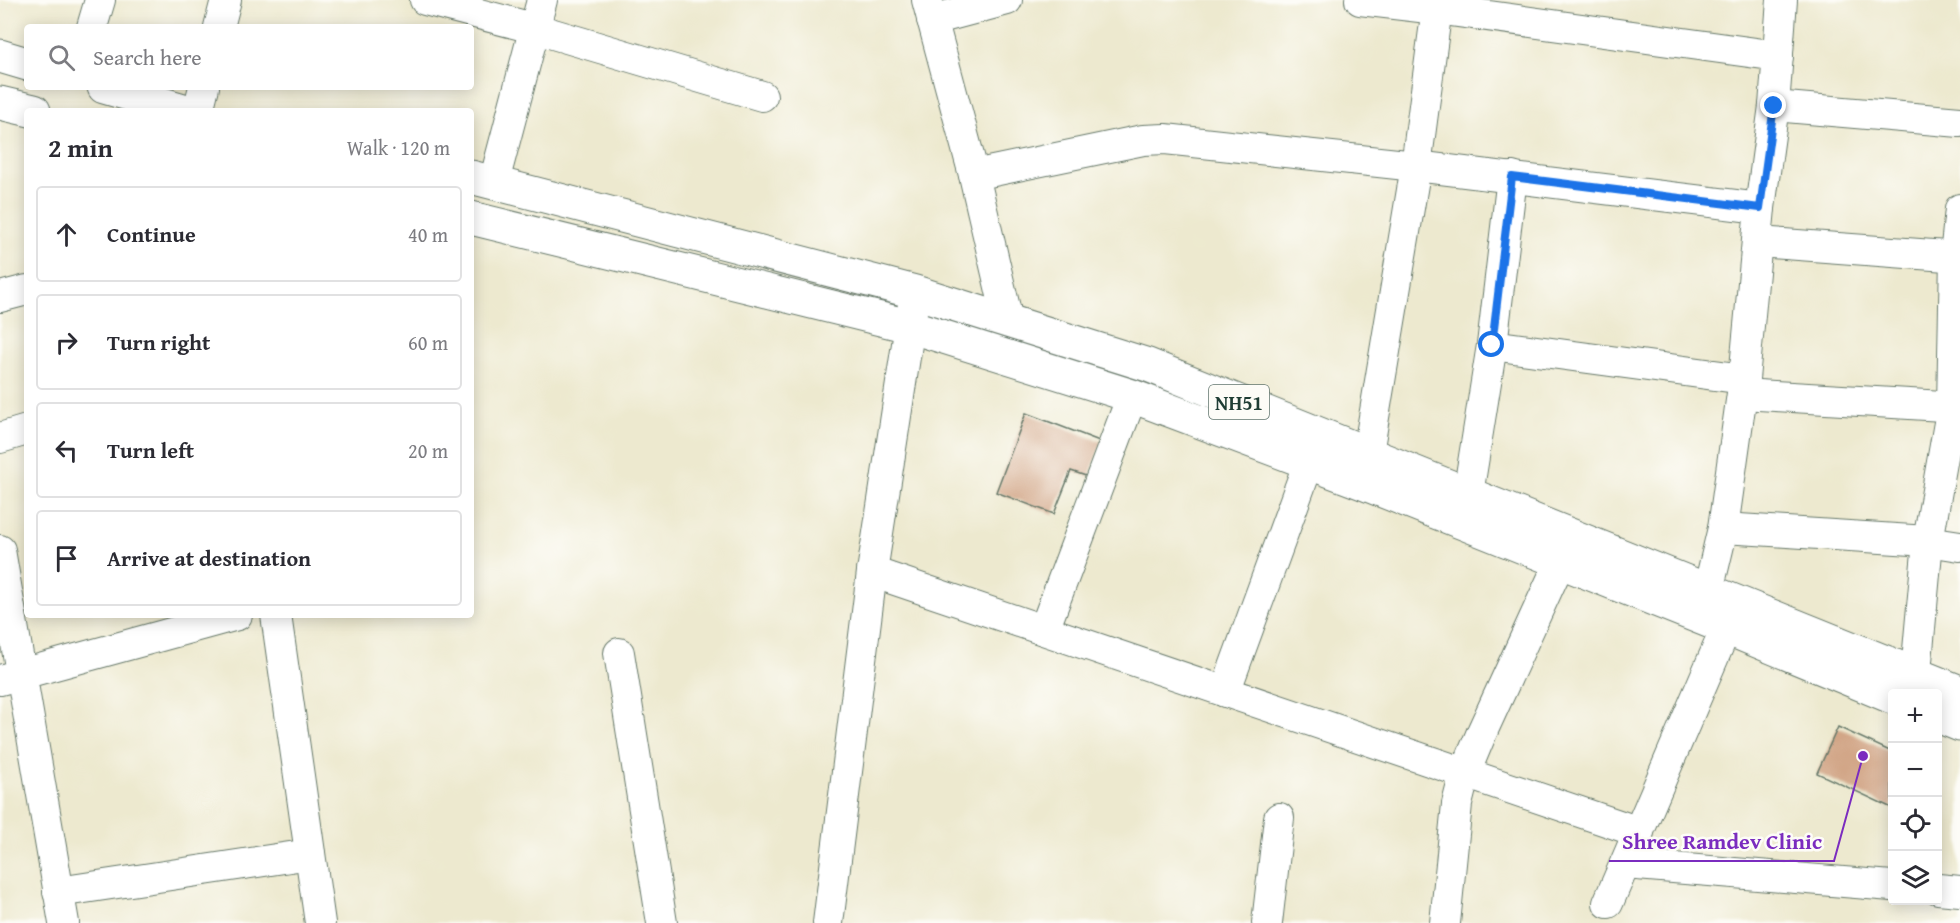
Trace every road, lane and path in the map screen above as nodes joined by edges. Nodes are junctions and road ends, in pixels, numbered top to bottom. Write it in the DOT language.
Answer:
graph roads {
  1 [pos="100,0"];
  2 [pos="226,0"];
  3 [pos="425,0"];
  4 [pos="542,0"];
  5 [pos="1007,0"];
  6 [pos="1360,0"];
  7 [pos="1782,0"];
  8 [pos="1438,4"];
  9 [pos="930,10"];
  10 [pos="93,24"];
  11 [pos="220,24"];
  12 [pos="533,28"];
  13 [pos="0,56"];
  14 [pos="1778,56"];
  15 [pos="24,63"];
  16 [pos="114,90"];
  17 [pos="203,90"];
  18 [pos="762,96"];
  19 [pos="0,103"];
  20 [pos="1774,106"];
  21 [pos="177,108"];
  22 [pos="199,108"];
  23 [pos="24,109"];
  24 [pos="1960,122"];
  25 [pos="1416,166"];
  26 [pos="974,175"];
  27 [pos="1512,177"];
  28 [pos="483,180"];
  29 [pos="1760,208"];
  30 [pos="1960,209"];
  31 [pos="474,219"];
  32 [pos="1758,242"];
  33 [pos="1957,257"];
  34 [pos="24,291"];
  35 [pos="915,292"];
  36 [pos="0,297"];
  37 [pos="1008,321"];
  38 [pos="909,326"];
  39 [pos="1492,345"];
  40 [pos="1743,387"];
  41 [pos="1132,396"];
  42 [pos="1956,406"];
  43 [pos="24,431"];
  44 [pos="0,438"];
  45 [pos="1309,462"];
  46 [pos="1365,468"];
  47 [pos="1468,494"];
  48 [pos="1723,528"];
  49 [pos="1928,542"];
  50 [pos="1960,546"];
  51 [pos="1560,562"];
  52 [pos="8,564"];
  53 [pos="872,572"];
  54 [pos="1724,607"];
  55 [pos="226,618"];
  56 [pos="276,618"];
  57 [pos="1044,630"];
  58 [pos="620,653"];
  59 [pos="11,677"];
  60 [pos="1907,688"];
  61 [pos="1225,692"];
  62 [pos="1960,692"];
  63 [pos="1942,718"];
  64 [pos="1960,725"];
  65 [pos="1465,773"];
  66 [pos="1279,818"];
  67 [pos="1639,832"];
  68 [pos="310,854"];
  69 [pos="1625,864"];
  70 [pos="1888,886"];
  71 [pos="1942,889"];
  72 [pos="1960,891"];
  73 [pos="58,892"];
  74 [pos="1608,903"];
  75 [pos="64,923"];
  76 [pos="320,923"];
  77 [pos="662,923"];
  78 [pos="828,923"];
  79 [pos="1267,923"];
  80 [pos="1445,923"];
  1 -- 10 [label="street"];
  2 -- 11 [label="street"];
  3 -- 12 [label="street"];
  4 -- 12 [label="street"];
  5 -- 9 [label="street"];
  6 -- 8 [label="street"];
  7 -- 14 [label="street"];
  8 -- 14 [label="street"];
  8 -- 25 [label="street"];
  9 -- 26 [label="street"];
  12 -- 18 [label="street"];
  12 -- 28 [label="street"];
  13 -- 15 [label="highway"];
  14 -- 20 [label="street"];
  16 -- 21 [label="highway"];
  17 -- 22 [label="street"];
  19 -- 23 [label="highway"];
  20 -- 24 [label="street"];
  20 -- 29 [label="street"];
  25 -- 26 [label="street"];
  25 -- 27 [label="street"];
  25 -- 46 [label="street"];
  26 -- 37 [label="street"];
  27 -- 29 [label="street"];
  27 -- 39 [label="street"];
  28 -- 35 [label="highway, NH51"];
  29 -- 32 [label="street"];
  30 -- 33 [label="street"];
  31 -- 38 [label="highway, NH51"];
  32 -- 33 [label="street"];
  32 -- 40 [label="street"];
  33 -- 42 [label="street"];
  34 -- 36 [label="street"];
  35 -- 37 [label="highway, NH51"];
  35 -- 38 [label="street"];
  37 -- 46 [label="highway, NH51"];
  38 -- 41 [label="highway, NH51"];
  38 -- 53 [label="street"];
  39 -- 40 [label="street"];
  39 -- 47 [label="street"];
  40 -- 42 [label="street"];
  40 -- 48 [label="street"];
  41 -- 45 [label="highway, NH51"];
  41 -- 57 [label="street"];
  42 -- 49 [label="street"];
  43 -- 44 [label="street"];
  45 -- 46 [label="highway, NH51"];
  45 -- 61 [label="street"];
  46 -- 47 [label="highway, NH51"];
  46 -- 51 [label="highway, NH51"];
  47 -- 54 [label="highway, NH51"];
  48 -- 49 [label="street"];
  48 -- 54 [label="street"];
  49 -- 50 [label="street"];
  49 -- 60 [label="street"];
  51 -- 54 [label="highway, NH51"];
  51 -- 65 [label="street"];
  52 -- 59 [label="street"];
  53 -- 57 [label="street"];
  53 -- 78 [label="street"];
  54 -- 60 [label="highway, NH51"];
  54 -- 67 [label="street"];
  55 -- 59 [label="street"];
  56 -- 68 [label="street"];
  57 -- 61 [label="street"];
  58 -- 77 [label="street"];
  59 -- 73 [label="street"];
  60 -- 62 [label="highway, NH51"];
  61 -- 65 [label="street"];
  63 -- 64 [label="highway"];
  65 -- 67 [label="street"];
  65 -- 80 [label="street"];
  66 -- 79 [label="street"];
  67 -- 69 [label="street"];
  68 -- 73 [label="street"];
  68 -- 76 [label="street"];
  69 -- 70 [label="street"];
  69 -- 74 [label="street"];
  71 -- 72 [label="street"];
  73 -- 75 [label="street"];
}
